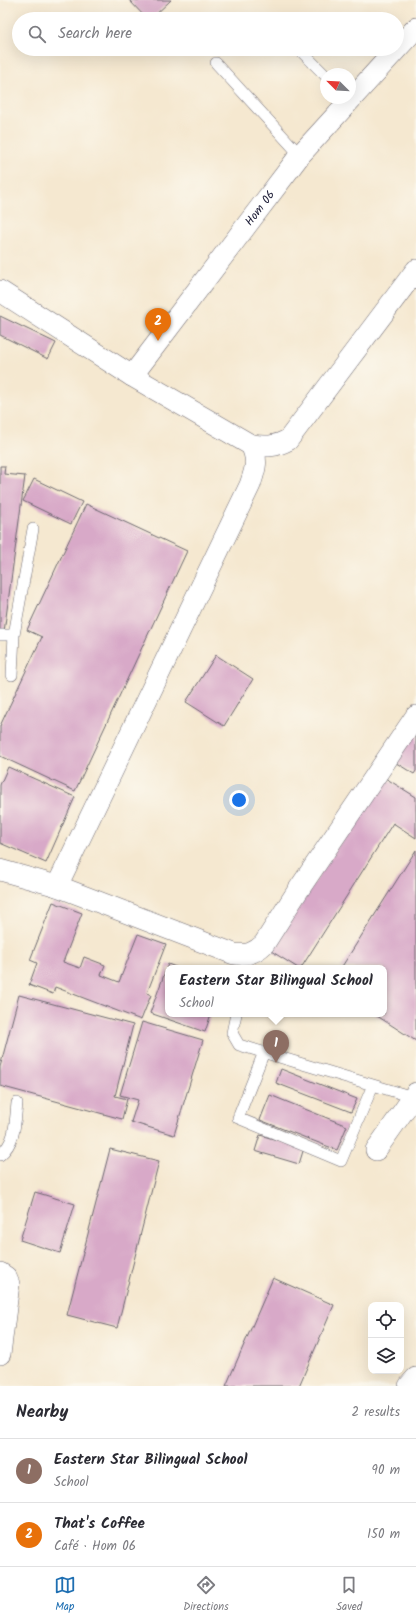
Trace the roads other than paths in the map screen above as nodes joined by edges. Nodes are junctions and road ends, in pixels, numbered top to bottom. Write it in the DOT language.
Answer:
graph roads {
  1 [pos="416,28"];
  2 [pos="404,41"];
  3 [pos="306,56"];
  4 [pos="390,56"];
  5 [pos="216,63"];
  6 [pos="320,70"];
  7 [pos="356,92"];
  8 [pos="345,104"];
  9 [pos="300,154"];
  10 [pos="416,270"];
  11 [pos="0,291"];
  12 [pos="132,376"];
  13 [pos="251,445"];
  14 [pos="33,528"];
  15 [pos="0,635"];
  16 [pos="14,635"];
  17 [pos="12,676"];
  18 [pos="416,716"];
  19 [pos="0,870"];
  20 [pos="57,886"];
  21 [pos="248,961"];
  22 [pos="235,1017"];
  23 [pos="264,1052"];
  24 [pos="373,1085"];
  25 [pos="415,1095"];
  26 [pos="18,1103"];
  27 [pos="376,1150"];
  28 [pos="0,1155"];
  29 [pos="0,1273"];
  30 [pos="0,1354"];
  31 [pos="416,1378"];
  32 [pos="408,1386"];
  1 -- 2 [label="street, Hom 06"];
  3 -- 6 [label="lane"];
  4 -- 7 [label="street, Hom 06"];
  5 -- 9 [label="lane"];
  8 -- 9 [label="street, Hom 06"];
  9 -- 12 [label="street, Hom 06"];
  10 -- 13 [label="street"];
  11 -- 12 [label="street"];
  12 -- 13 [label="street"];
  13 -- 20 [label="street"];
  14 -- 16 [label="lane"];
  15 -- 16 [label="lane"];
  16 -- 17 [label="lane"];
  18 -- 21 [label="street"];
  19 -- 20 [label="street"];
  20 -- 21 [label="street"];
  22 -- 23 [label="lane"];
  23 -- 24 [label="lane"];
  23 -- 24 [label="lane"];
  24 -- 25 [label="lane"];
  25 -- 27 [label="street"];
  26 -- 28 [label="lane"];
  29 -- 30 [label="street"];
  31 -- 32 [label="street"];
}
